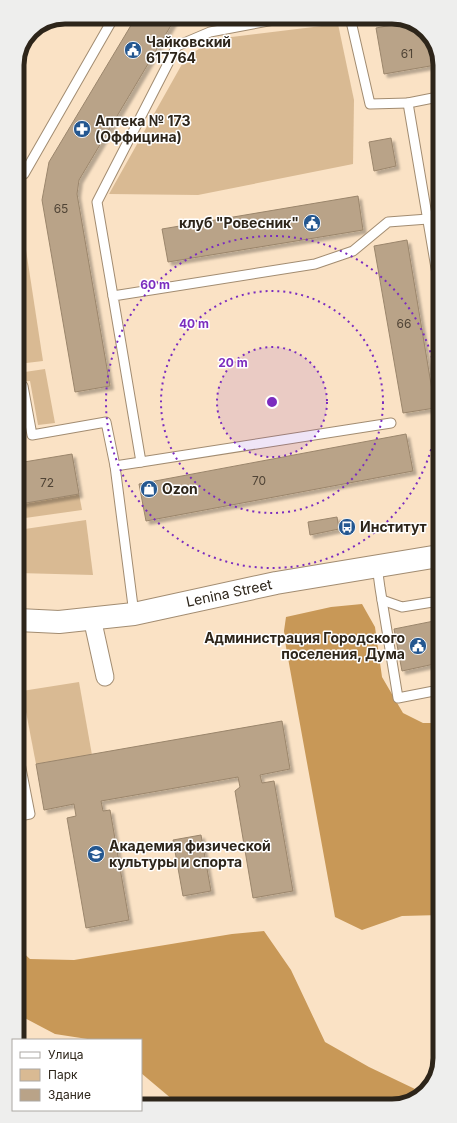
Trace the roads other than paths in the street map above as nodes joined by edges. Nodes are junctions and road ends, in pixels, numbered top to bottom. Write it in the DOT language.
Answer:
graph roads {
  1 [pos="110,24"];
  2 [pos="253,24"];
  3 [pos="352,24"];
  4 [pos="433,98"];
  5 [pos="408,103"];
  6 [pos="24,174"];
  7 [pos="428,219"];
  8 [pos="433,250"];
  9 [pos="113,296"];
  10 [pos="24,391"];
  11 [pos="391,423"];
  12 [pos="141,462"];
  13 [pos="115,466"];
  14 [pos="433,557"];
  15 [pos="377,566"];
  16 [pos="382,600"];
  17 [pos="433,602"];
  18 [pos="134,614"];
  19 [pos="92,618"];
  20 [pos="24,620"];
  21 [pos="105,677"];
  22 [pos="433,691"];
  23 [pos="24,783"];
  24 [pos="24,815"];
  1 -- 6 [label="lane"];
  2 -- 9 [label="lane"];
  3 -- 5 [label="lane"];
  4 -- 5 [label="lane"];
  5 -- 7 [label="lane"];
  7 -- 8 [label="lane"];
  7 -- 9 [label="lane"];
  9 -- 12 [label="lane"];
  10 -- 13 [label="lane"];
  11 -- 12 [label="lane"];
  12 -- 13 [label="lane"];
  13 -- 18 [label="lane"];
  14 -- 15 [label="street, Lenina Street"];
  15 -- 16 [label="lane"];
  15 -- 18 [label="street, Lenina Street"];
  16 -- 17 [label="lane"];
  16 -- 22 [label="lane"];
  18 -- 19 [label="street, Lenina Street"];
  19 -- 20 [label="street, Lenina Street"];
  19 -- 21 [label="street"];
  23 -- 24 [label="lane"];
}
